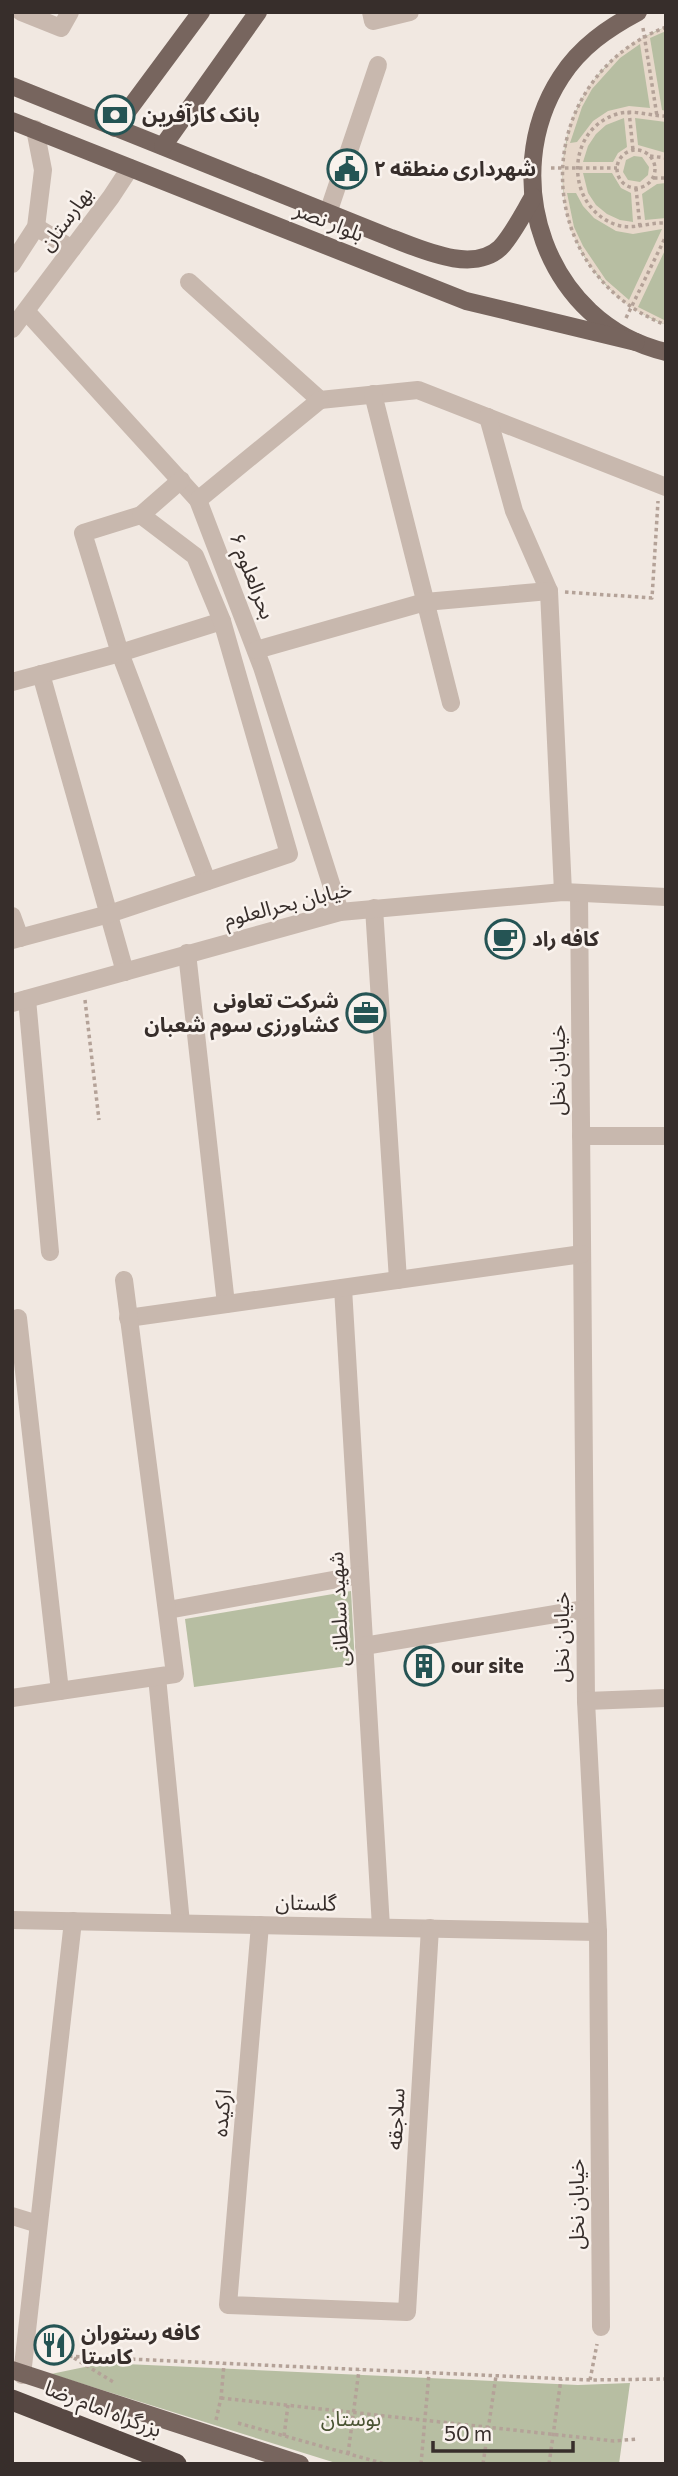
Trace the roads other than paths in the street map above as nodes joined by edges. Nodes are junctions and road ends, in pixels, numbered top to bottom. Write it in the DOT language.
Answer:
graph roads {
  1 [pos="21,12"];
  2 [pos="201,12"];
  3 [pos="258,12"];
  4 [pos="410,12"];
  5 [pos="372,16"];
  6 [pos="640,18"];
  7 [pos="65,20"];
  8 [pos="378,65"];
  9 [pos="12,86"];
  10 [pos="12,121"];
  11 [pos="115,128"];
  12 [pos="35,130"];
  13 [pos="163,146"];
  14 [pos="130,168"];
  15 [pos="533,197"];
  16 [pos="328,212"];
  17 [pos="36,227"];
  18 [pos="72,249"];
  19 [pos="12,264"];
  20 [pos="189,282"];
  21 [pos="26,311"];
  22 [pos="12,329"];
  23 [pos="636,342"];
  24 [pos="666,352"];
  25 [pos="373,394"];
  26 [pos="320,400"];
  27 [pos="488,417"];
  28 [pos="181,480"];
  29 [pos="662,486"];
  30 [pos="198,500"];
  31 [pos="141,515"];
  32 [pos="549,591"];
  33 [pos="425,602"];
  34 [pos="222,621"];
  35 [pos="256,650"];
  36 [pos="120,653"];
  37 [pos="41,674"];
  38 [pos="12,682"];
  39 [pos="451,703"];
  40 [pos="207,881"];
  41 [pos="571,892"];
  42 [pos="666,897"];
  43 [pos="374,908"];
  44 [pos="340,912"];
  45 [pos="109,914"];
  46 [pos="12,916"];
  47 [pos="16,939"];
  48 [pos="187,953"];
  49 [pos="125,972"];
  50 [pos="19,1001"];
  51 [pos="581,1136"];
  52 [pos="666,1136"];
  53 [pos="50,1252"];
  54 [pos="582,1254"];
  55 [pos="124,1280"];
  56 [pos="398,1280"];
  57 [pos="343,1288"];
  58 [pos="226,1304"];
  59 [pos="18,1318"];
  60 [pos="128,1318"];
  61 [pos="360,1575"];
  62 [pos="585,1609"];
  63 [pos="168,1610"];
  64 [pos="364,1646"];
  65 [pos="157,1677"];
  66 [pos="60,1691"];
  67 [pos="12,1698"];
  68 [pos="666,1698"];
  69 [pos="586,1701"];
  70 [pos="12,1920"];
  71 [pos="74,1921"];
  72 [pos="181,1923"];
  73 [pos="260,1925"];
  74 [pos="381,1927"];
  75 [pos="430,1928"];
  76 [pos="598,1932"];
  77 [pos="12,2216"];
  78 [pos="38,2224"];
  79 [pos="407,2312"];
  80 [pos="601,2327"];
  81 [pos="17,2372"];
  82 [pos="12,2400"];
  83 [pos="176,2464"];
  84 [pos="300,2464"];
  1 -- 7 [label="street"];
  2 -- 11 [label="main road"];
  3 -- 13 [label="main road"];
  4 -- 5 [label="street"];
  6 -- 15 [label="main road"];
  8 -- 16 [label="street"];
  9 -- 11 [label="main road, بلوار نصر"];
  10 -- 12 [label="main road, بلوار نصر"];
  11 -- 13 [label="main road, بلوار نصر"];
  12 -- 14 [label="main road, بلوار نصر"];
  12 -- 17 [label="street, بهارستان"];
  13 -- 16 [label="main road, بلوار نصر"];
  14 -- 18 [label="street, بهارستان"];
  14 -- 23 [label="main road, بلوار نصر"];
  15 -- 16 [label="main road, بلوار نصر"];
  15 -- 23 [label="main road"];
  17 -- 18 [label="street"];
  17 -- 19 [label="street, بهارستان"];
  18 -- 21 [label="street, بهارستان"];
  20 -- 26 [label="street"];
  21 -- 22 [label="street, بهارستان"];
  21 -- 28 [label="street, بحرالعلوم ۶"];
  23 -- 24 [label="main road"];
  25 -- 26 [label="street"];
  25 -- 27 [label="street"];
  25 -- 33 [label="street"];
  26 -- 30 [label="street"];
  27 -- 29 [label="street"];
  27 -- 32 [label="street"];
  28 -- 30 [label="street, بحرالعلوم ۶"];
  28 -- 31 [label="street"];
  30 -- 35 [label="street, بحرالعلوم ۶"];
  31 -- 34 [label="street"];
  31 -- 36 [label="street"];
  32 -- 33 [label="street"];
  32 -- 41 [label="street, خیابان نخل"];
  33 -- 35 [label="street"];
  33 -- 39 [label="street"];
  34 -- 36 [label="street"];
  34 -- 40 [label="street"];
  35 -- 44 [label="street, بحرالعلوم ۶"];
  36 -- 37 [label="street"];
  36 -- 40 [label="street"];
  37 -- 38 [label="street"];
  37 -- 45 [label="street"];
  40 -- 45 [label="street"];
  41 -- 42 [label="street, خیابان بحرالعلوم"];
  41 -- 43 [label="street, خیابان بحرالعلوم"];
  41 -- 51 [label="street, خیابان نخل"];
  43 -- 44 [label="street, خیابان بحرالعلوم"];
  43 -- 56 [label="street"];
  44 -- 48 [label="street, خیابان بحرالعلوم"];
  45 -- 47 [label="street"];
  45 -- 49 [label="street"];
  46 -- 47 [label="street"];
  48 -- 49 [label="street, خیابان بحرالعلوم"];
  48 -- 58 [label="street"];
  49 -- 50 [label="street, خیابان بحرالعلوم"];
  50 -- 53 [label="street"];
  51 -- 52 [label="street"];
  51 -- 54 [label="street, خیابان نخل"];
  54 -- 56 [label="street"];
  54 -- 62 [label="street, خیابان نخل"];
  55 -- 60 [label="street"];
  56 -- 57 [label="street"];
  57 -- 58 [label="street"];
  57 -- 61 [label="street, شهید سلطانی"];
  58 -- 60 [label="street"];
  59 -- 66 [label="street"];
  60 -- 63 [label="street"];
  61 -- 63 [label="street"];
  61 -- 64 [label="street, شهید سلطانی"];
  62 -- 64 [label="street"];
  62 -- 69 [label="street, خیابان نخل"];
  63 -- 65 [label="street"];
  64 -- 74 [label="street, شهید سلطانی"];
  65 -- 66 [label="street"];
  65 -- 72 [label="street"];
  66 -- 67 [label="street"];
  68 -- 69 [label="street"];
  69 -- 76 [label="street, خیابان نخل"];
  70 -- 71 [label="street, گلستان"];
  71 -- 72 [label="street, گلستان"];
  71 -- 78 [label="street"];
  72 -- 73 [label="street, گلستان"];
  73 -- 74 [label="street, گلستان"];
  73 -- 79 [label="street, ارکیده"];
  74 -- 75 [label="street, گلستان"];
  75 -- 76 [label="street, گلستان"];
  75 -- 79 [label="street, سلاجقه"];
  76 -- 80 [label="street, خیابان نخل"];
  77 -- 78 [label="street"];
  78 -- 81 [label="street"];
  81 -- 84 [label="main road"];
  82 -- 83 [label="highway, بزرگراه امام رضا"];
}
